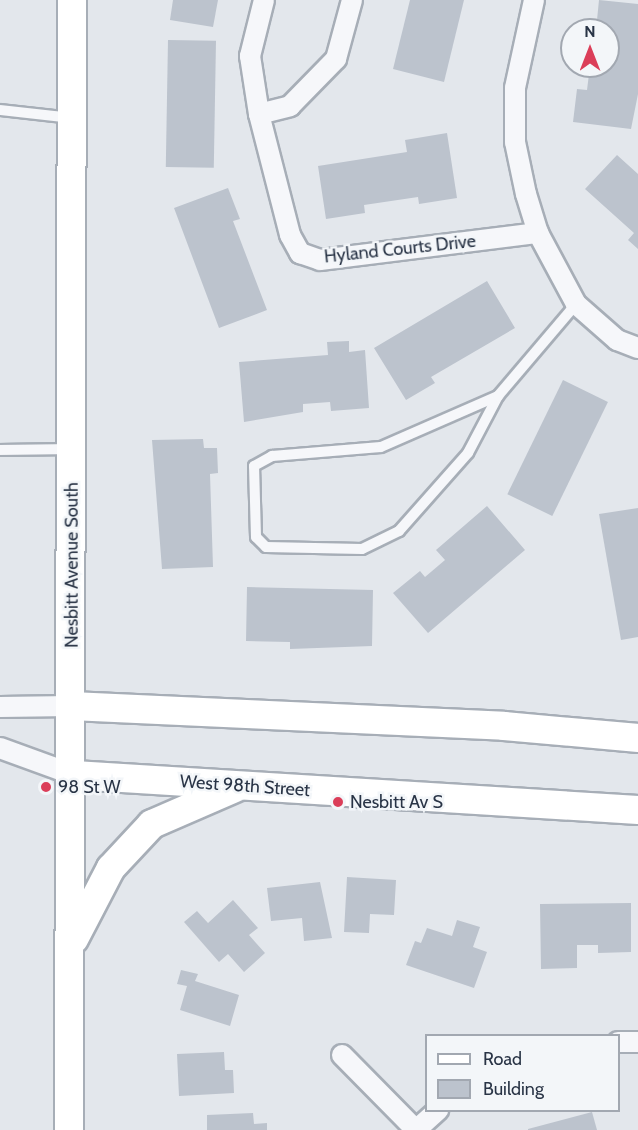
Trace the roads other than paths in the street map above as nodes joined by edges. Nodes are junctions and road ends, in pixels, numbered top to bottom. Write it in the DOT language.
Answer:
graph roads {
  1 [pos="72,0"];
  2 [pos="264,0"];
  3 [pos="352,0"];
  4 [pos="534,0"];
  5 [pos="0,110"];
  6 [pos="259,114"];
  7 [pos="72,118"];
  8 [pos="538,233"];
  9 [pos="576,304"];
  10 [pos="638,348"];
  11 [pos="498,396"];
  12 [pos="0,450"];
  13 [pos="72,450"];
  14 [pos="71,706"];
  15 [pos="0,707"];
  16 [pos="638,738"];
  17 [pos="0,748"];
  18 [pos="74,775"];
  19 [pos="240,786"];
  20 [pos="638,810"];
  21 [pos="72,943"];
  22 [pos="620,1042"];
  23 [pos="638,1042"];
  24 [pos="342,1055"];
  25 [pos="436,1112"];
  26 [pos="69,1130"];
  27 [pos="416,1130"];
  1 -- 7 [label="street, Nesbitt Avenue South"];
  2 -- 6 [label="street, Hyland Courts Drive"];
  3 -- 6 [label="street"];
  4 -- 8 [label="street"];
  5 -- 7 [label="lane"];
  6 -- 8 [label="street, Hyland Courts Drive"];
  7 -- 13 [label="street, Nesbitt Avenue South"];
  8 -- 9 [label="street"];
  9 -- 10 [label="street"];
  9 -- 11 [label="lane"];
  11 -- 11 [label="lane"];
  12 -- 13 [label="lane"];
  13 -- 14 [label="street, Nesbitt Avenue South"];
  14 -- 15 [label="street"];
  14 -- 16 [label="street"];
  14 -- 18 [label="street, Nesbitt Avenue South"];
  17 -- 18 [label="street, West 98th Street"];
  18 -- 19 [label="street, West 98th Street"];
  18 -- 21 [label="street, Nesbitt Avenue South"];
  19 -- 20 [label="street, West 98th Street"];
  19 -- 21 [label="street"];
  21 -- 26 [label="street, Nesbitt Avenue South"];
  22 -- 23 [label="street"];
  24 -- 27 [label="street"];
  25 -- 27 [label="street"];
}
